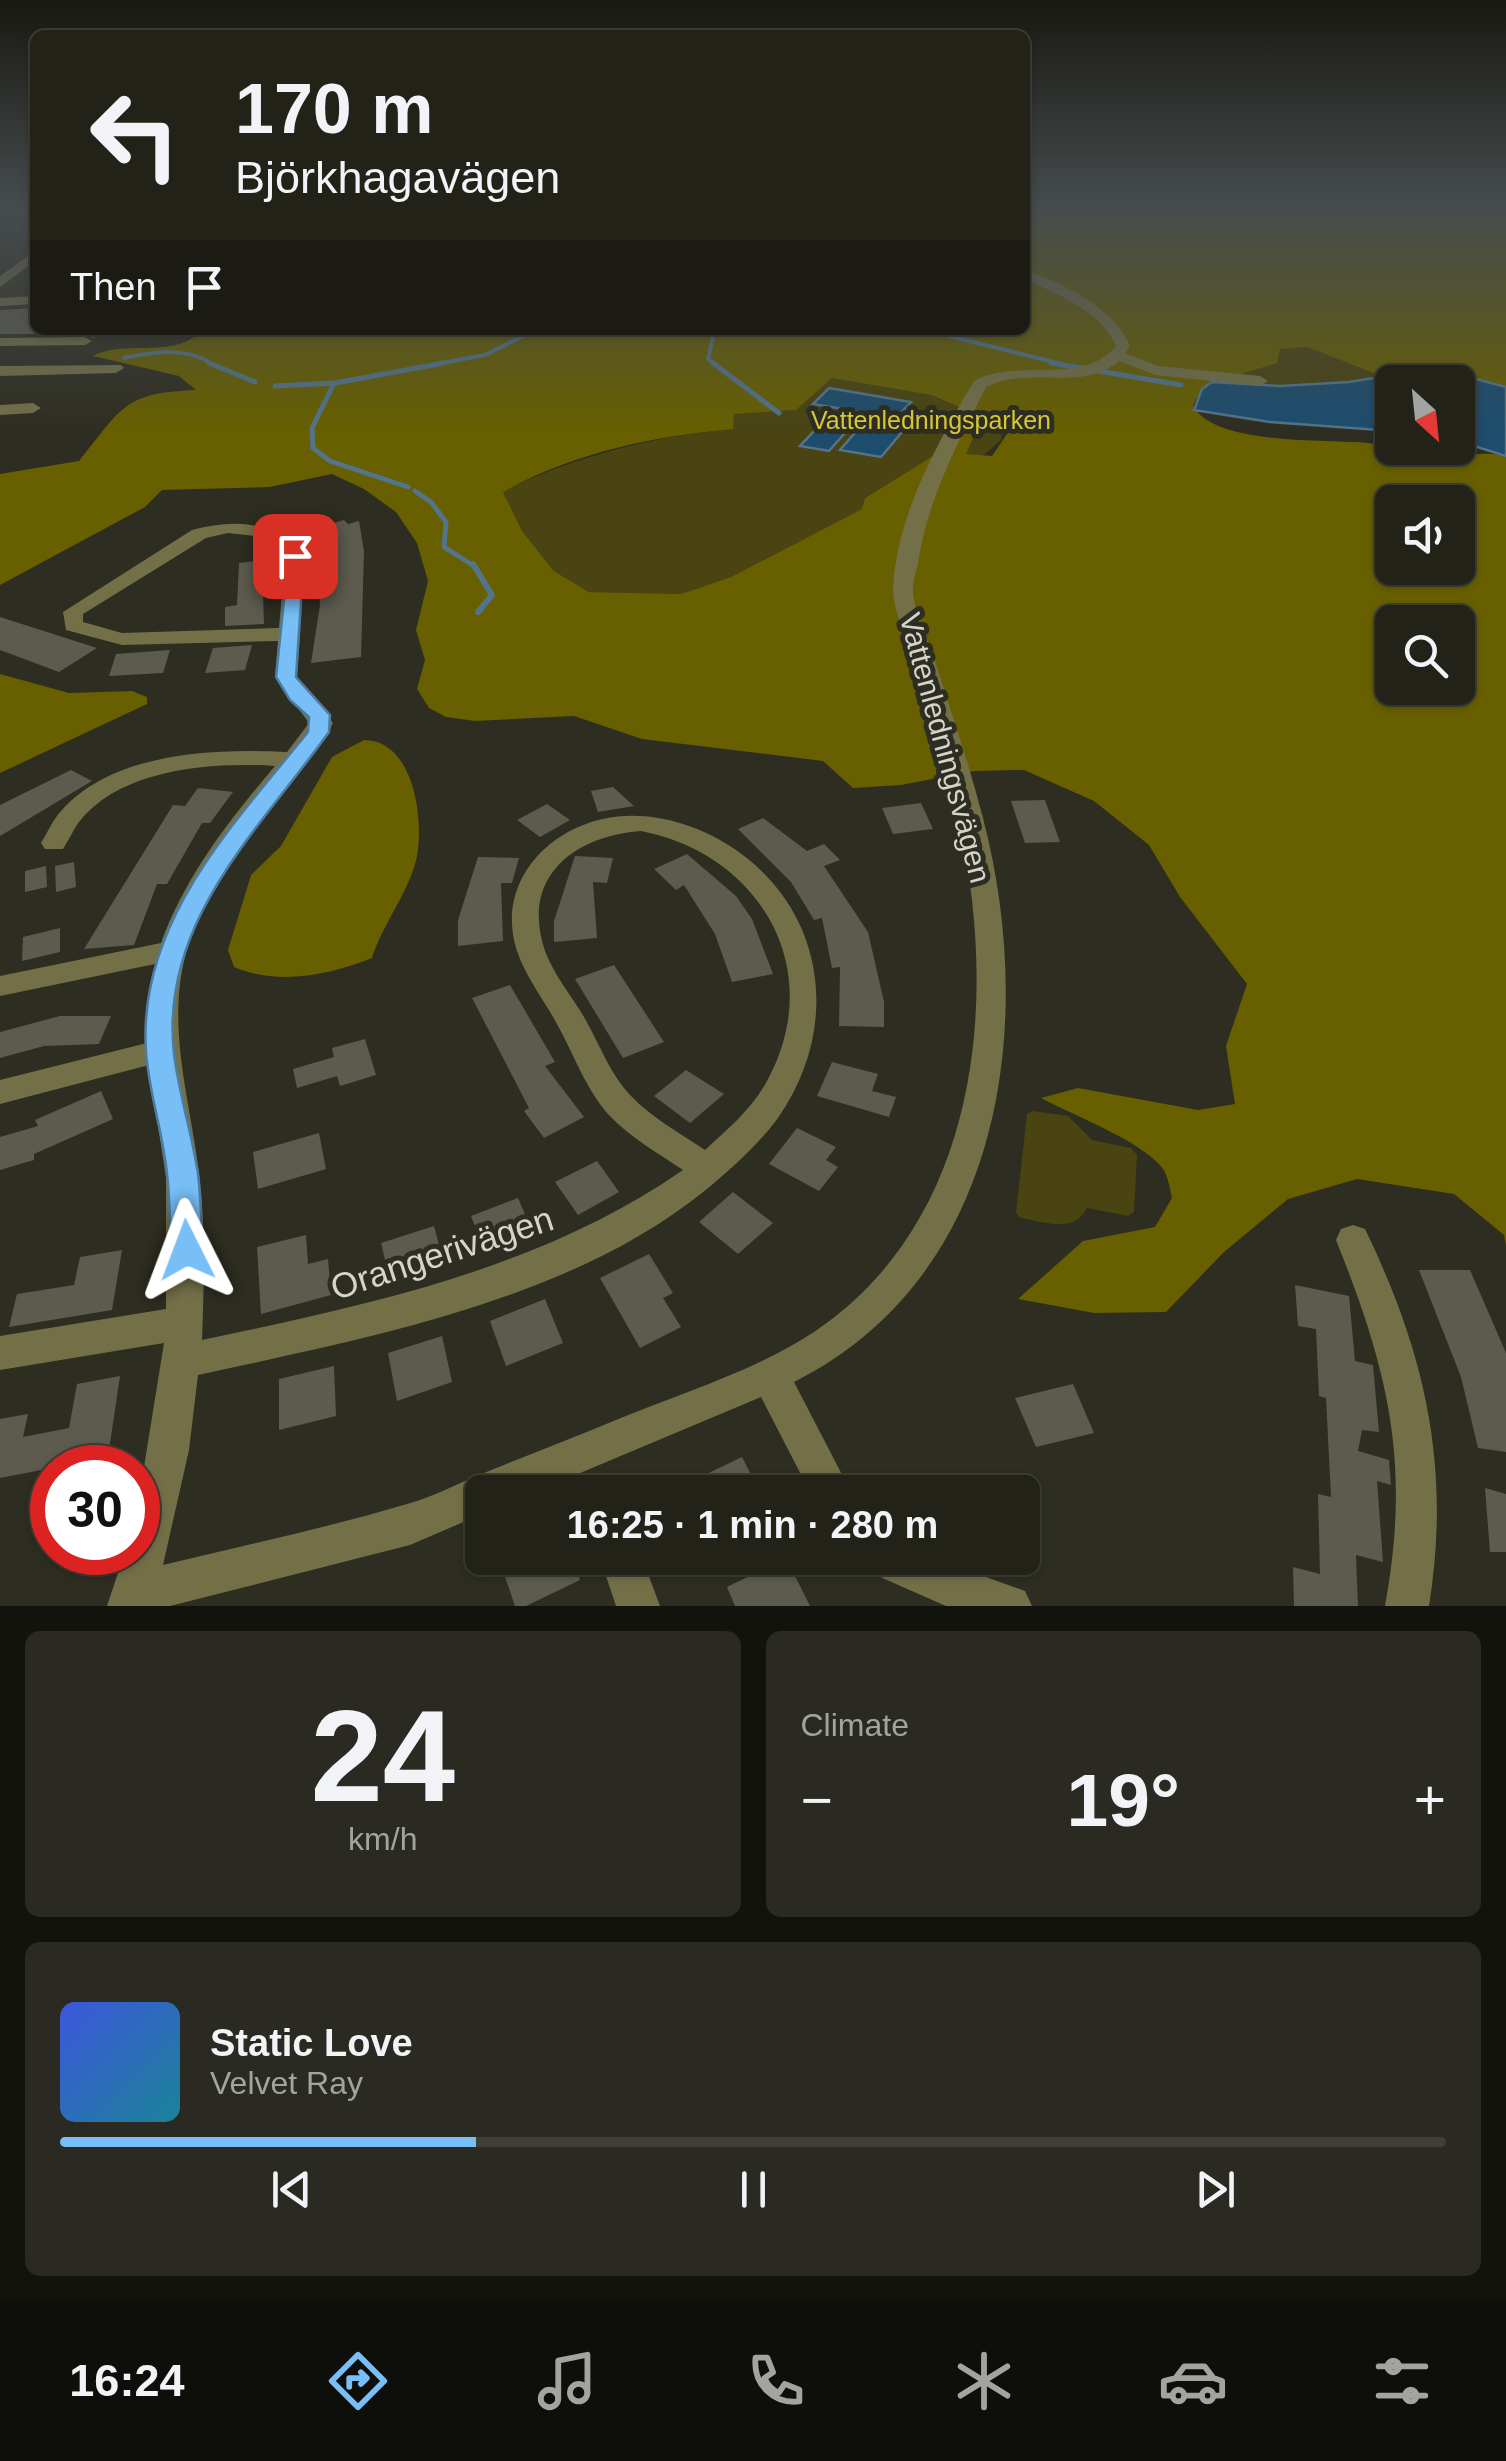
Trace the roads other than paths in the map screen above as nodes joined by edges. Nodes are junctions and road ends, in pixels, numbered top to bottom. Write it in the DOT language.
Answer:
graph roads {
  1 [pos="1043,284"];
  2 [pos="30,300"];
  3 [pos="0,302"];
  4 [pos="91,335"];
  5 [pos="0,342"];
  6 [pos="1118,356"];
  7 [pos="57,368"];
  8 [pos="116,368"];
  9 [pos="1156,370"];
  10 [pos="6,371"];
  11 [pos="1084,371"];
  12 [pos="1260,381"];
  13 [pos="0,383"];
  14 [pos="33,408"];
  15 [pos="0,410"];
  16 [pos="289,634"];
  17 [pos="293,760"];
  18 [pos="54,844"];
  19 [pos="172,951"];
  20 [pos="0,986"];
  21 [pos="160,1051"];
  22 [pos="0,1092"];
  23 [pos="708,1170"];
  24 [pos="1354,1240"];
  25 [pos="184,1324"];
  26 [pos="0,1354"];
  27 [pos="180,1362"];
  28 [pos="770,1375"];
  29 [pos="531,1475"];
  30 [pos="822,1475"];
  31 [pos="465,1502"];
  32 [pos="627,1575"];
  33 [pos="923,1575"];
  34 [pos="131,1600"];
  35 [pos="638,1606"];
  36 [pos="1010,1606"];
  37 [pos="1407,1606"];
  1 -- 6 [label="street"];
  2 -- 3 [label="street"];
  4 -- 5 [label="street"];
  4 -- 7 [label="street"];
  6 -- 9 [label="street"];
  6 -- 11 [label="street, Vattenledningsvägen"];
  7 -- 8 [label="street"];
  7 -- 10 [label="street"];
  9 -- 11 [label="street"];
  9 -- 12 [label="street"];
  10 -- 13 [label="street"];
  11 -- 28 [label="street, Vattenledningsvägen"];
  14 -- 15 [label="street"];
  16 -- 16 [label="street"];
  16 -- 17 [label="street"];
  17 -- 18 [label="street"];
  17 -- 19 [label="street"];
  19 -- 20 [label="street"];
  19 -- 21 [label="street"];
  21 -- 22 [label="street"];
  21 -- 25 [label="street"];
  23 -- 23 [label="street, Orangerivägen"];
  23 -- 27 [label="street, Orangerivägen"];
  24 -- 37 [label="street"];
  25 -- 26 [label="street"];
  25 -- 27 [label="street"];
  27 -- 34 [label="street"];
  28 -- 29 [label="street, Vattenledningsvägen"];
  28 -- 30 [label="street"];
  31 -- 34 [label="street, Vattenledningsvägen"];
  32 -- 35 [label="street"];
  33 -- 36 [label="street"];
}
